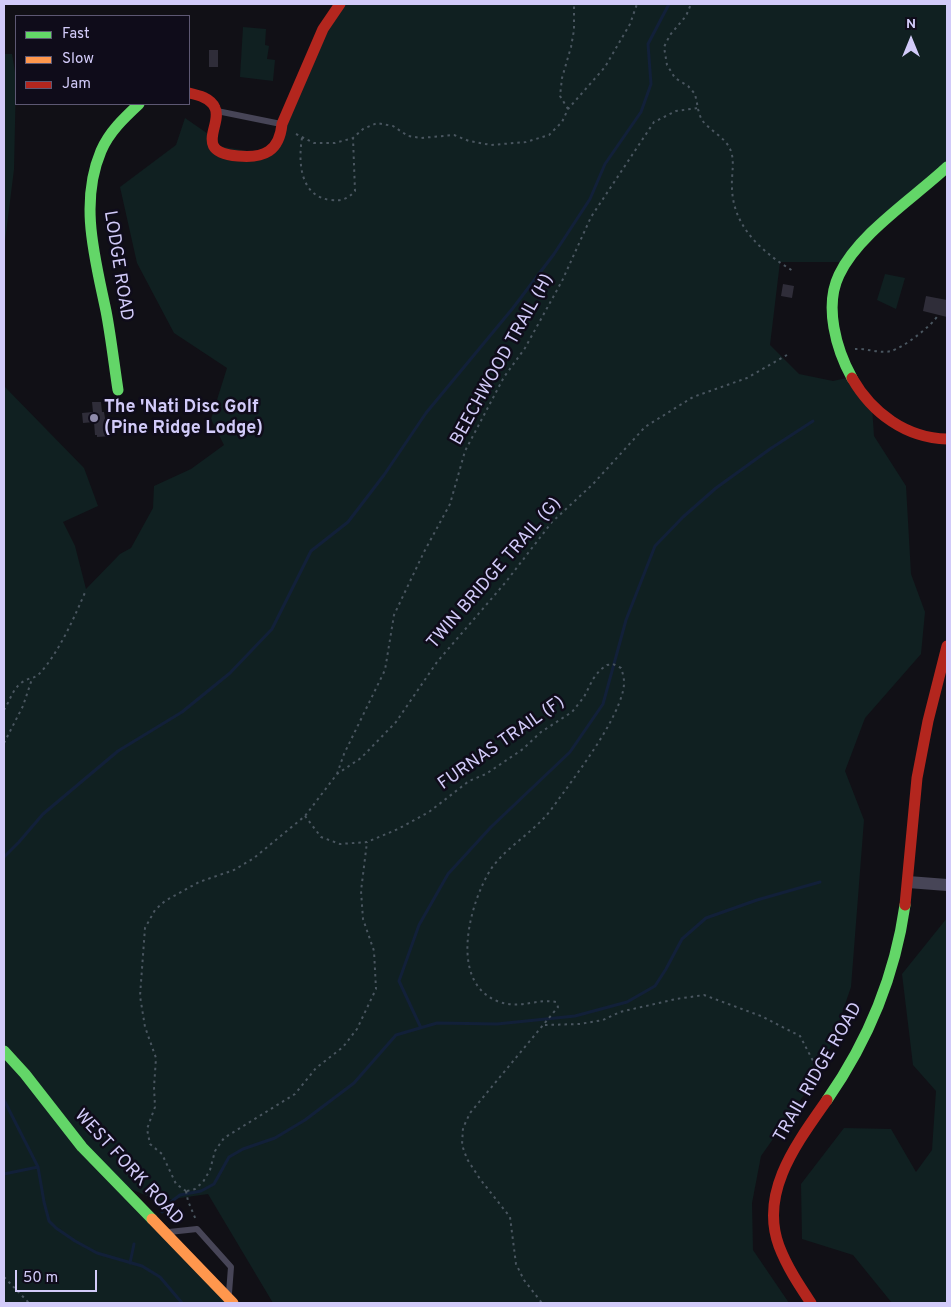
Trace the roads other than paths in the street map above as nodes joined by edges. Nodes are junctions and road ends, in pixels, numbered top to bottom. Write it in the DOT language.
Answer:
graph roads {
  1 [pos="340,4"];
  2 [pos="190,93"];
  3 [pos="138,105"];
  4 [pos="217,112"];
  5 [pos="282,124"];
  6 [pos="946,170"];
  7 [pos="118,390"];
  8 [pos="947,439"];
  9 [pos="947,646"];
  10 [pos="908,882"];
  11 [pos="947,885"];
  12 [pos="4,1050"];
  13 [pos="164,1233"];
  14 [pos="231,1301"];
  15 [pos="811,1303"];
  1 -- 5 [label="street"];
  2 -- 4 [label="street"];
  3 -- 7 [label="street, LODGE ROAD"];
  4 -- 5 [label="lane"];
  4 -- 5 [label="street"];
  6 -- 8 [label="street"];
  9 -- 10 [label="street, TRAIL RIDGE ROAD"];
  10 -- 11 [label="street"];
  10 -- 15 [label="street, TRAIL RIDGE ROAD"];
  12 -- 13 [label="street, WEST FORK ROAD"];
  13 -- 14 [label="street, WEST FORK ROAD"];
  13 -- 14 [label="lane"];
}
